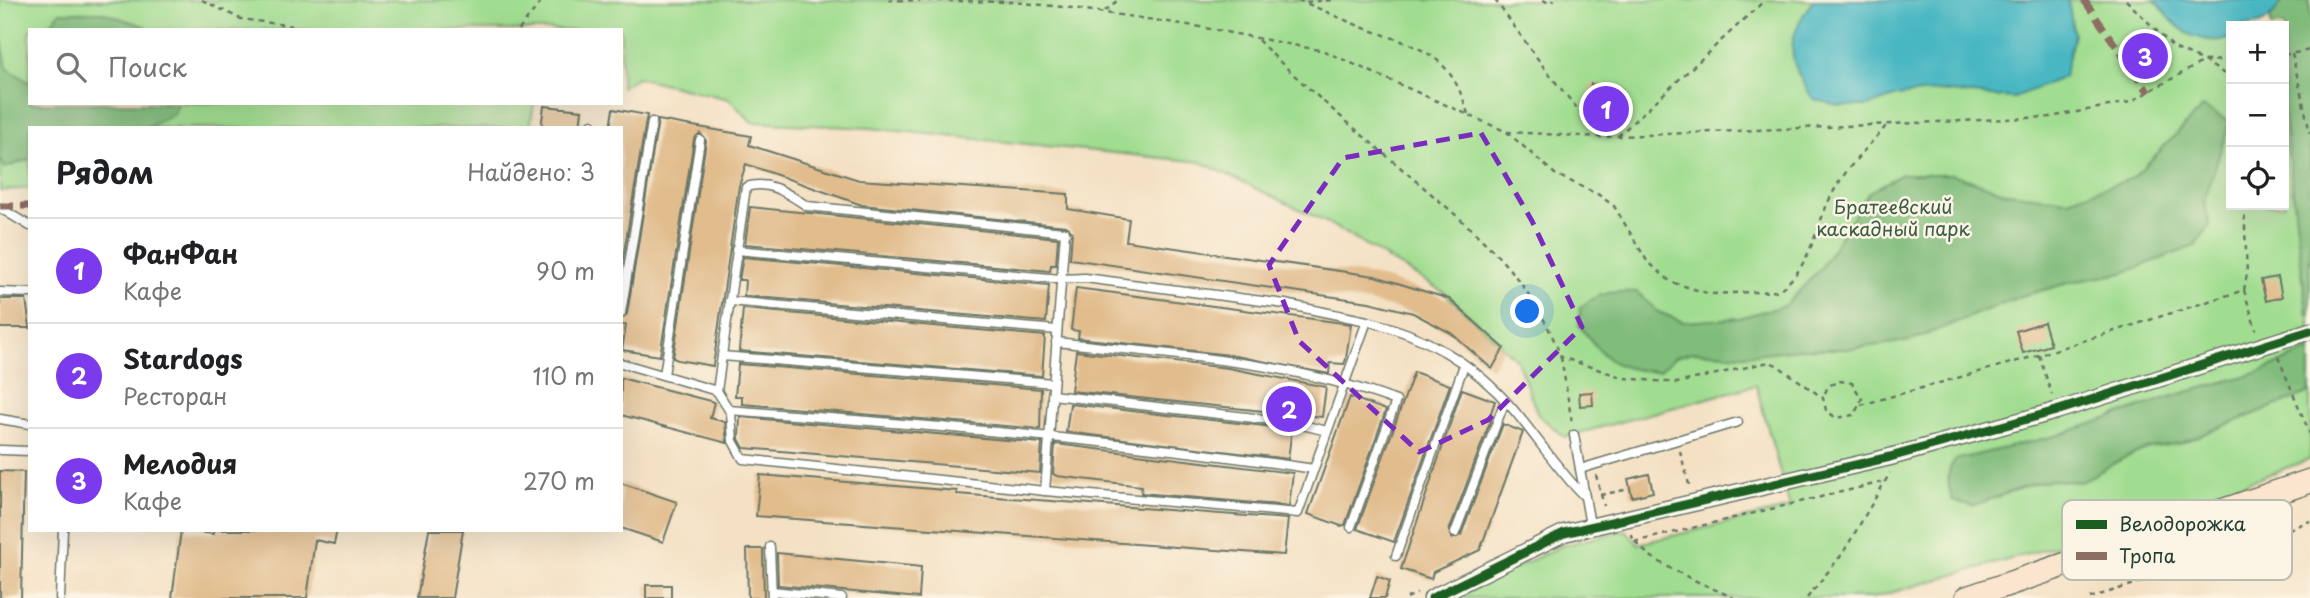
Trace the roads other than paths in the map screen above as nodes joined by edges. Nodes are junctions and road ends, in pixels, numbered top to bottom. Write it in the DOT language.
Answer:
graph roads {
  1 [pos="652,122"];
  2 [pos="700,139"];
  3 [pos="0,208"];
  4 [pos="28,225"];
  5 [pos="737,250"];
  6 [pos="1061,279"];
  7 [pos="0,292"];
  8 [pos="28,293"];
  9 [pos="623,301"];
  10 [pos="729,301"];
  11 [pos="1367,321"];
  12 [pos="1057,330"];
  13 [pos="2310,331"];
  14 [pos="1056,342"];
  15 [pos="722,356"];
  16 [pos="623,364"];
  17 [pos="1464,365"];
  18 [pos="664,375"];
  19 [pos="1345,382"];
  20 [pos="1053,383"];
  21 [pos="717,391"];
  22 [pos="1052,395"];
  23 [pos="1505,401"];
  24 [pos="729,410"];
  25 [pos="0,419"];
  26 [pos="1738,422"];
  27 [pos="28,424"];
  28 [pos="1327,431"];
  29 [pos="1049,434"];
  30 [pos="1574,435"];
  31 [pos="0,450"];
  32 [pos="28,451"];
  33 [pos="1314,469"];
  34 [pos="1580,469"];
  35 [pos="2310,481"];
  36 [pos="1045,491"];
  37 [pos="1584,496"];
  38 [pos="2258,500"];
  39 [pos="1590,525"];
  40 [pos="1351,527"];
  41 [pos="63,532"];
  42 [pos="1455,533"];
  43 [pos="770,547"];
  44 [pos="1396,556"];
  45 [pos="2062,572"];
  46 [pos="2008,592"];
  47 [pos="772,594"];
  48 [pos="60,598"];
  49 [pos="842,598"];
  50 [pos="1432,598"];
  51 [pos="1967,598"];
  1 -- 9 [label="lane"];
  2 -- 18 [label="lane"];
  3 -- 4 [label="lane"];
  5 -- 6 [label="lane"];
  5 -- 6 [label="lane"];
  5 -- 10 [label="lane"];
  6 -- 11 [label="lane"];
  6 -- 12 [label="lane"];
  7 -- 8 [label="lane"];
  10 -- 12 [label="lane"];
  10 -- 15 [label="lane"];
  11 -- 17 [label="lane"];
  11 -- 19 [label="lane"];
  12 -- 14 [label="lane"];
  13 -- 39 [label="street"];
  14 -- 19 [label="lane"];
  14 -- 20 [label="lane"];
  15 -- 20 [label="lane"];
  15 -- 21 [label="lane"];
  16 -- 18 [label="lane"];
  17 -- 23 [label="lane"];
  17 -- 44 [label="lane"];
  18 -- 21 [label="lane"];
  19 -- 28 [label="lane"];
  19 -- 40 [label="lane"];
  20 -- 22 [label="lane"];
  21 -- 24 [label="lane"];
  22 -- 28 [label="lane"];
  22 -- 29 [label="lane"];
  23 -- 37 [label="lane"];
  23 -- 42 [label="lane"];
  24 -- 29 [label="lane"];
  24 -- 36 [label="lane"];
  25 -- 27 [label="lane"];
  26 -- 34 [label="lane"];
  28 -- 33 [label="lane"];
  29 -- 33 [label="lane"];
  29 -- 36 [label="lane"];
  30 -- 34 [label="lane"];
  31 -- 32 [label="lane"];
  33 -- 36 [label="lane"];
  34 -- 37 [label="lane"];
  35 -- 38 [label="main road"];
  37 -- 39 [label="lane"];
  39 -- 50 [label="street"];
  41 -- 48 [label="lane"];
  43 -- 47 [label="lane"];
  45 -- 46 [label="main road"];
  46 -- 51 [label="main road"];
  47 -- 49 [label="lane"];
}
